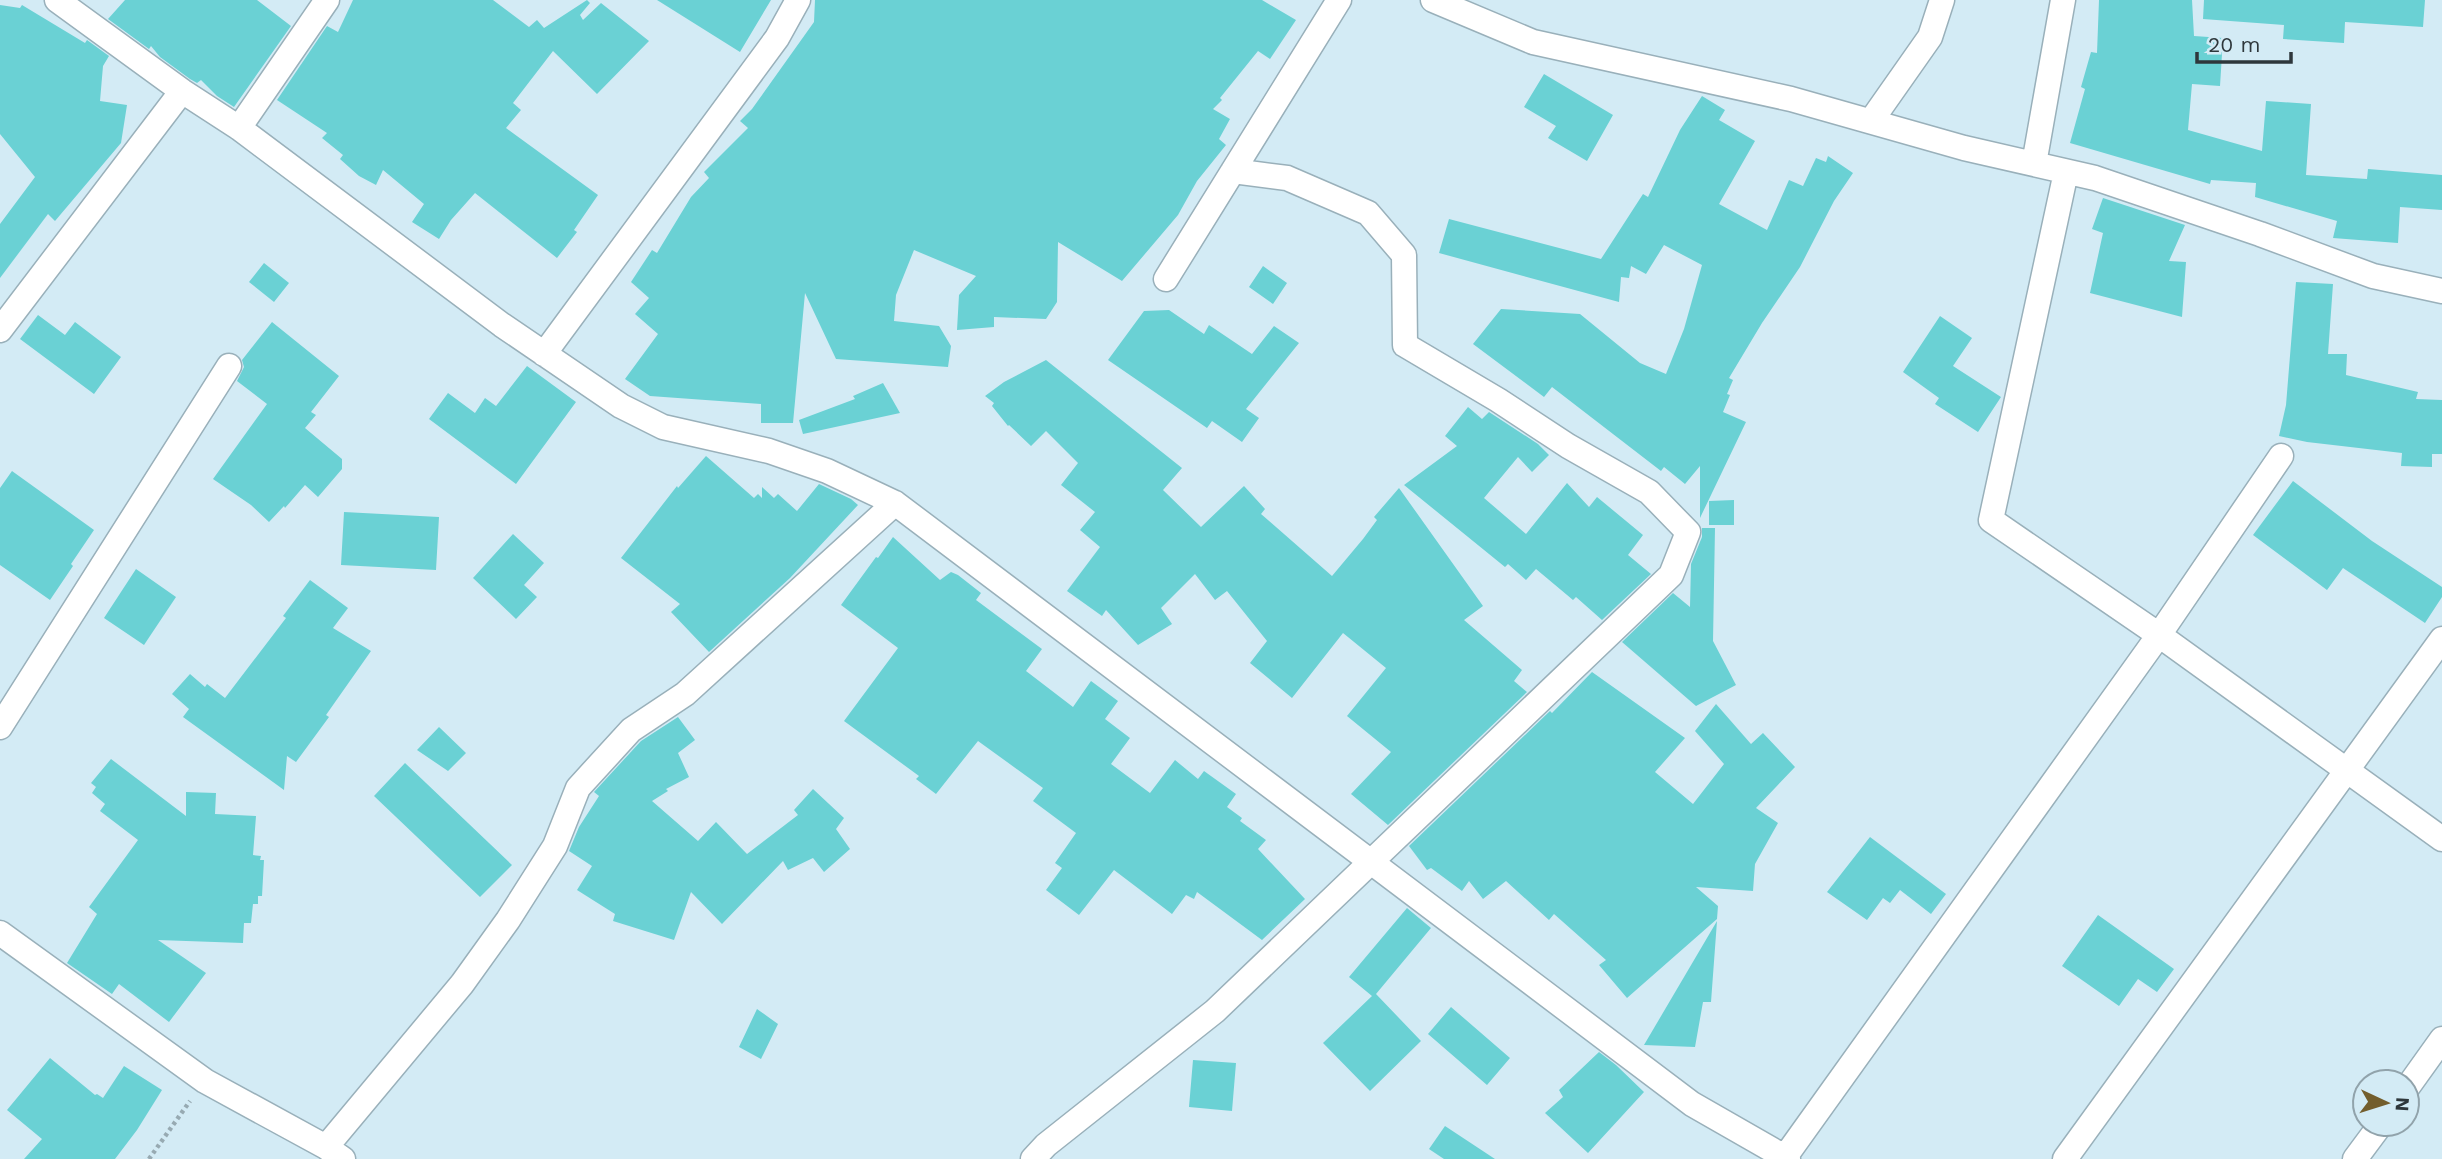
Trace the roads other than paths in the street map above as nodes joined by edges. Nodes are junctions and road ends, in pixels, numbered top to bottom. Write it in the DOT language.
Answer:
graph roads {
  1 [pos="57,0"];
  2 [pos="327,0"];
  3 [pos="798,0"];
  4 [pos="1339,0"];
  5 [pos="1433,0"];
  6 [pos="1942,0"];
  7 [pos="2063,0"];
  8 [pos="183,92"];
  9 [pos="1871,121"];
  10 [pos="239,128"];
  11 [pos="2034,164"];
  12 [pos="1233,171"];
  13 [pos="2066,172"];
  14 [pos="1166,279"];
  15 [pos="2442,291"];
  16 [pos="0,330"];
  17 [pos="544,354"];
  18 [pos="229,366"];
  19 [pos="2281,456"];
  20 [pos="895,503"];
  21 [pos="2159,635"];
  22 [pos="2442,639"];
  23 [pos="0,727"];
  24 [pos="2347,770"];
  25 [pos="2442,839"];
  26 [pos="1371,864"];
  27 [pos="0,933"];
  28 [pos="2442,1039"];
  29 [pos="2421,1068"];
  30 [pos="1740,1132"];
  31 [pos="2371,1138"];
  32 [pos="334,1153"];
  33 [pos="1786,1158"];
  34 [pos="1033,1159"];
  35 [pos="1741,1159"];
  36 [pos="2065,1159"];
  37 [pos="2356,1159"];
  1 -- 8 [label="street"];
  2 -- 10 [label="street"];
  3 -- 17 [label="street"];
  4 -- 12 [label="street"];
  5 -- 9 [label="street"];
  6 -- 9 [label="street"];
  7 -- 11 [label="street"];
  8 -- 10 [label="street"];
  8 -- 16 [label="street"];
  9 -- 11 [label="street"];
  10 -- 17 [label="street"];
  11 -- 13 [label="street"];
  12 -- 14 [label="street"];
  12 -- 26 [label="street"];
  13 -- 15 [label="street"];
  13 -- 21 [label="street"];
  17 -- 20 [label="street"];
  18 -- 23 [label="street"];
  19 -- 21 [label="street"];
  20 -- 26 [label="street"];
  20 -- 32 [label="street"];
  21 -- 24 [label="street"];
  21 -- 33 [label="street"];
  22 -- 24 [label="street"];
  24 -- 25 [label="street"];
  24 -- 36 [label="street"];
  26 -- 30 [label="street"];
  26 -- 34 [label="street"];
  27 -- 32 [label="street"];
  28 -- 29 [label="street"];
  30 -- 33 [label="street"];
  30 -- 35 [label="street"];
  31 -- 37 [label="street"];
}
